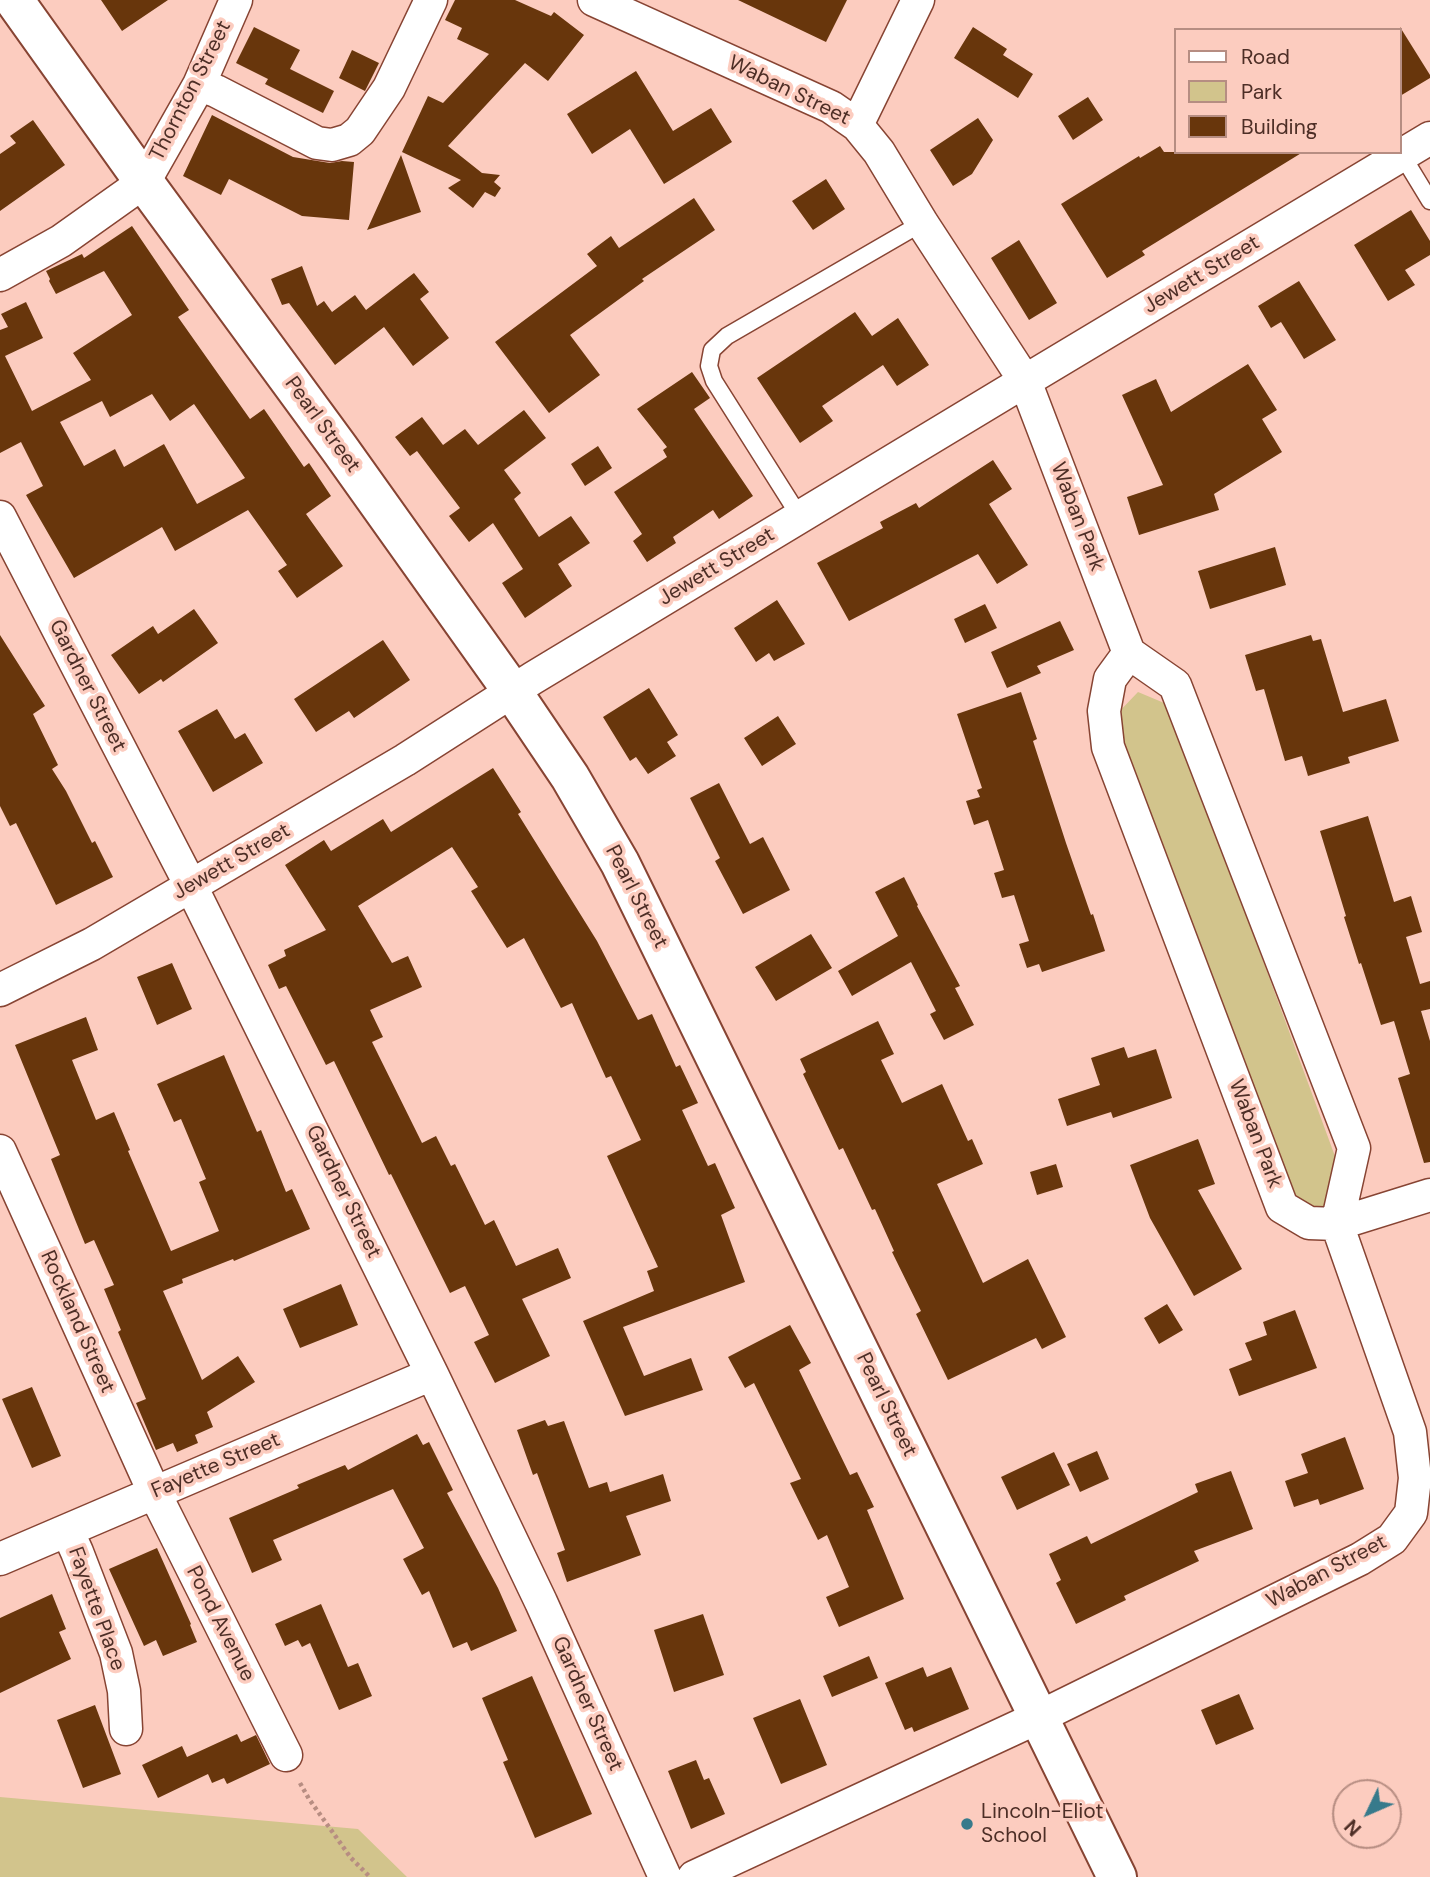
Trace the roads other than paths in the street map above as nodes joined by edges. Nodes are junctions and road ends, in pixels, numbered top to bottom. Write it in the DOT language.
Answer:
graph roads {
  1 [pos="14,0"];
  2 [pos="236,0"];
  3 [pos="431,0"];
  4 [pos="594,0"];
  5 [pos="918,0"];
  6 [pos="199,85"];
  7 [pos="857,125"];
  8 [pos="1430,138"];
  9 [pos="1402,155"];
  10 [pos="144,182"];
  11 [pos="1430,201"];
  12 [pos="922,223"];
  13 [pos="0,275"];
  14 [pos="1025,381"];
  15 [pos="0,517"];
  16 [pos="800,517"];
  17 [pos="1129,653"];
  18 [pos="512,691"];
  19 [pos="191,886"];
  20 [pos="0,990"];
  21 [pos="0,1151"];
  22 [pos="1430,1195"];
  23 [pos="1338,1224"];
  24 [pos="432,1374"];
  25 [pos="154,1492"];
  26 [pos="68,1532"];
  27 [pos="0,1559"];
  28 [pos="1040,1717"];
  29 [pos="126,1729"];
  30 [pos="286,1755"];
  31 [pos="665,1877"];
  32 [pos="694,1877"];
  33 [pos="1117,1877"];
  1 -- 10 [label="street, Pearl Street"];
  2 -- 6 [label="street, Thornton Street"];
  3 -- 6 [label="street"];
  4 -- 7 [label="street, Waban Street"];
  5 -- 7 [label="street"];
  6 -- 10 [label="street, Thornton Street"];
  7 -- 12 [label="street, Waban Street"];
  8 -- 9 [label="street, Jewett Street"];
  9 -- 11 [label="lane"];
  9 -- 14 [label="street, Jewett Street"];
  10 -- 13 [label="street"];
  10 -- 18 [label="street, Pearl Street"];
  12 -- 14 [label="street, Waban Street"];
  12 -- 16 [label="lane"];
  14 -- 16 [label="street, Jewett Street"];
  14 -- 17 [label="street, Waban Park"];
  15 -- 19 [label="street, Gardner Street"];
  16 -- 18 [label="street, Jewett Street"];
  17 -- 23 [label="street"];
  17 -- 23 [label="street, Waban Park"];
  18 -- 19 [label="street, Jewett Street"];
  18 -- 28 [label="street, Pearl Street"];
  19 -- 20 [label="street, Jewett Street"];
  19 -- 24 [label="street, Gardner Street"];
  21 -- 25 [label="street, Rockland Street"];
  22 -- 23 [label="street"];
  23 -- 28 [label="street, Waban Street"];
  24 -- 25 [label="street, Fayette Street"];
  24 -- 31 [label="street, Gardner Street"];
  25 -- 26 [label="street, Fayette Street"];
  25 -- 30 [label="street, Pond Avenue"];
  26 -- 27 [label="street, Fayette Street"];
  26 -- 29 [label="street, Fayette Place"];
  28 -- 32 [label="street"];
  28 -- 33 [label="street, Pearl Street"];
}
